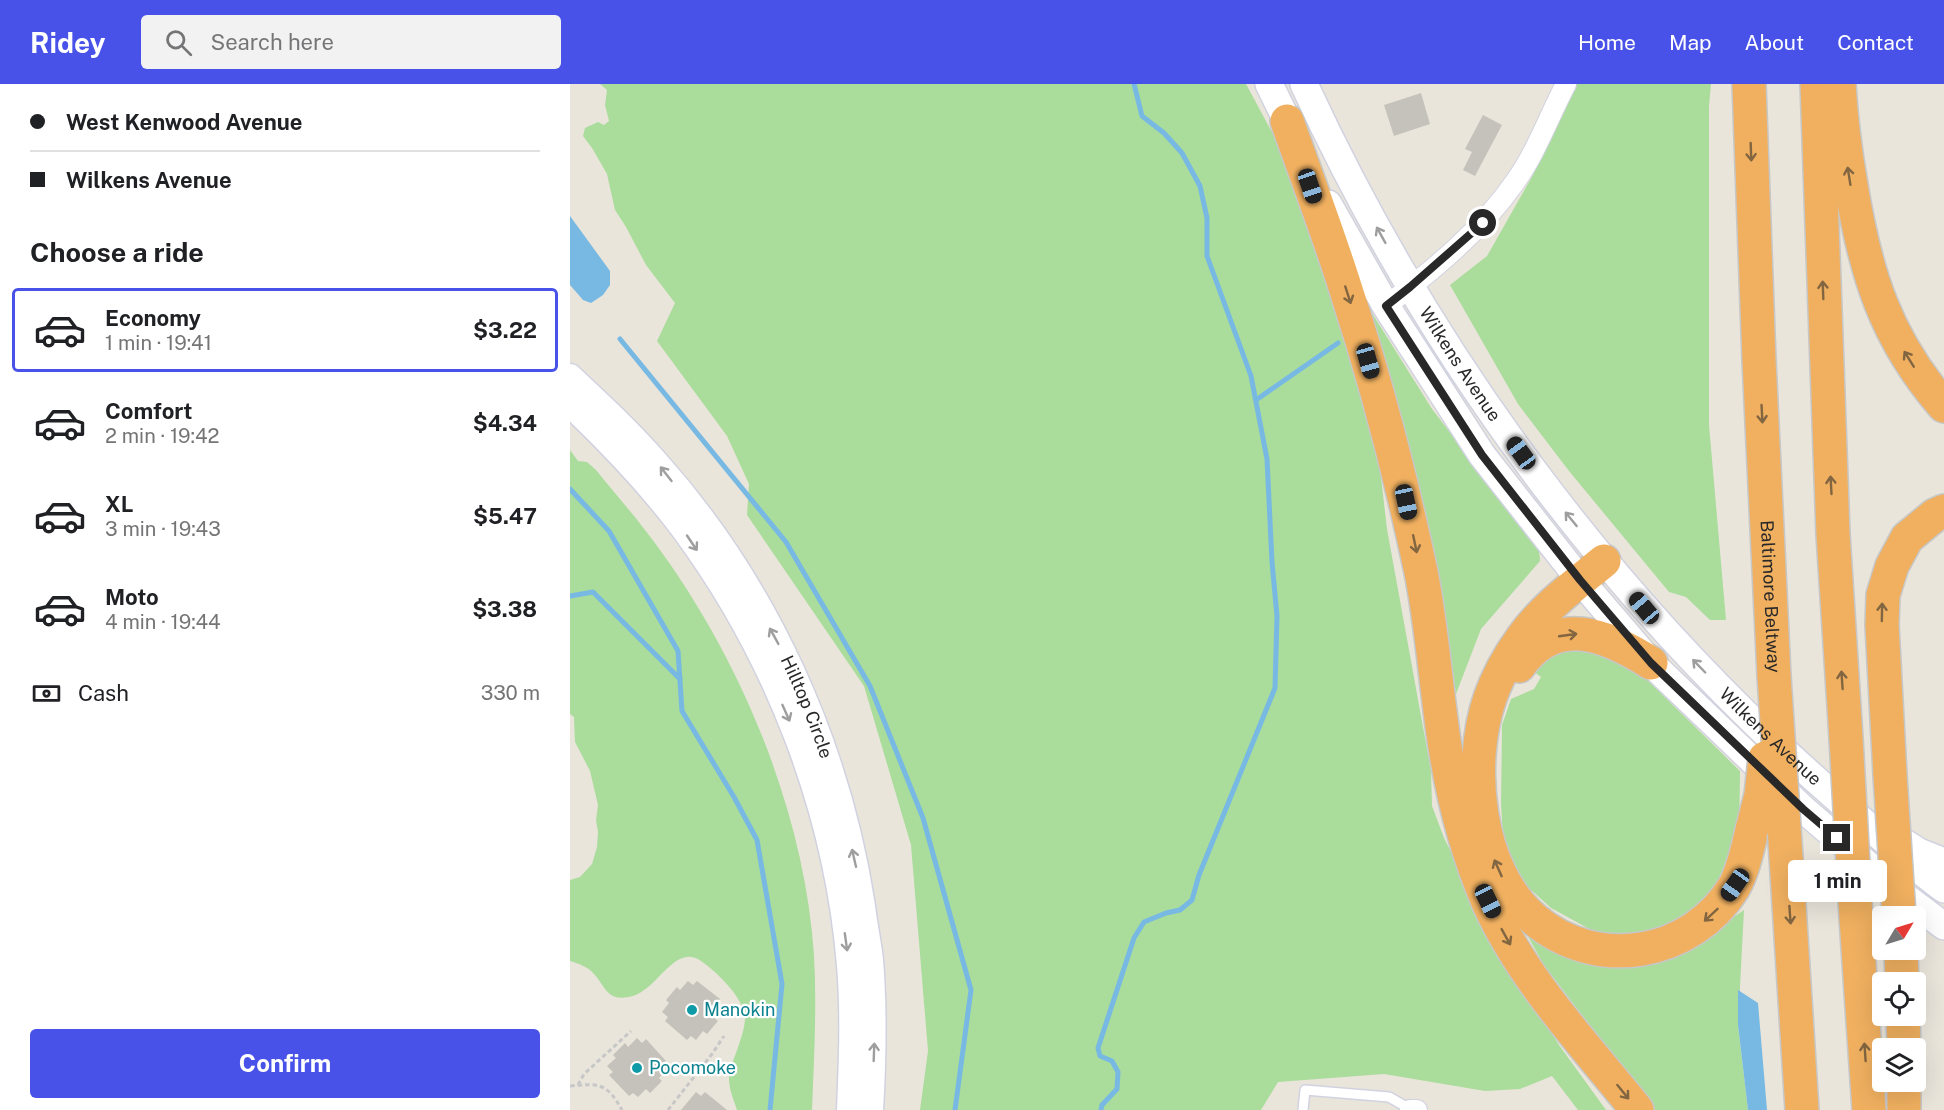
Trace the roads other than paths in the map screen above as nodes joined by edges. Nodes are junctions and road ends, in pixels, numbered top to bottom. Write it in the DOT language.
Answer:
graph roads {
  1 [pos="1269,84"];
  2 [pos="1304,84"];
  3 [pos="1566,84"];
  4 [pos="1749,84"];
  5 [pos="1816,84"];
  6 [pos="1839,84"];
  7 [pos="1287,121"];
  8 [pos="1410,287"];
  9 [pos="1386,306"];
  10 [pos="570,376"];
  11 [pos="570,405"];
  12 [pos="1944,406"];
  13 [pos="1944,511"];
  14 [pos="1585,562"];
  15 [pos="1651,663"];
  16 [pos="1774,676"];
  17 [pos="1815,779"];
  18 [pos="1474,829"];
  19 [pos="1944,862"];
  20 [pos="1944,889"];
  21 [pos="1898,906"];
  22 [pos="1944,926"];
  23 [pos="1904,1092"];
  24 [pos="849,1110"];
  25 [pos="871,1110"];
  26 [pos="1304,1110"];
  27 [pos="1410,1110"];
  28 [pos="1417,1110"];
  29 [pos="1637,1110"];
  30 [pos="1802,1110"];
  31 [pos="1869,1110"];
  32 [pos="1904,1110"];
  1 -- 7 [label="main road, Wilkens Avenue"];
  8 -- 2 [label="main road, Wilkens Avenue, one-way"];
  3 -- 8 [label="street"];
  4 -- 16 [label="highway, Baltimore Beltway, one-way"];
  31 -- 5 [label="highway, one-way, bridge"];
  12 -- 6 [label="highway, one-way"];
  7 -- 9 [label="main road, Wilkens Avenue"];
  7 -- 18 [label="highway, one-way"];
  8 -- 9 [label="street"];
  14 -- 8 [label="main road, Wilkens Avenue, one-way"];
  9 -- 14 [label="main road, Wilkens Avenue"];
  25 -- 10 [label="street, Hilltop Circle, one-way"];
  11 -- 24 [label="street, Hilltop Circle, one-way"];
  21 -- 13 [label="highway, one-way, bridge"];
  14 -- 15 [label="main road, Wilkens Avenue"];
  17 -- 14 [label="main road, Wilkens Avenue, one-way"];
  14 -- 18 [label="highway"];
  18 -- 15 [label="highway, one-way"];
  15 -- 22 [label="main road, Wilkens Avenue"];
  16 -- 18 [label="highway, one-way, bridge"];
  16 -- 30 [label="highway, Baltimore Beltway, one-way, bridge"];
  17 -- 19 [label="main road"];
  17 -- 20 [label="main road, Wilkens Avenue"];
  18 -- 29 [label="highway, one-way"];
  23 -- 32 [label="highway"];
  26 -- 27 [label="lane"];
  27 -- 28 [label="street"];
}
